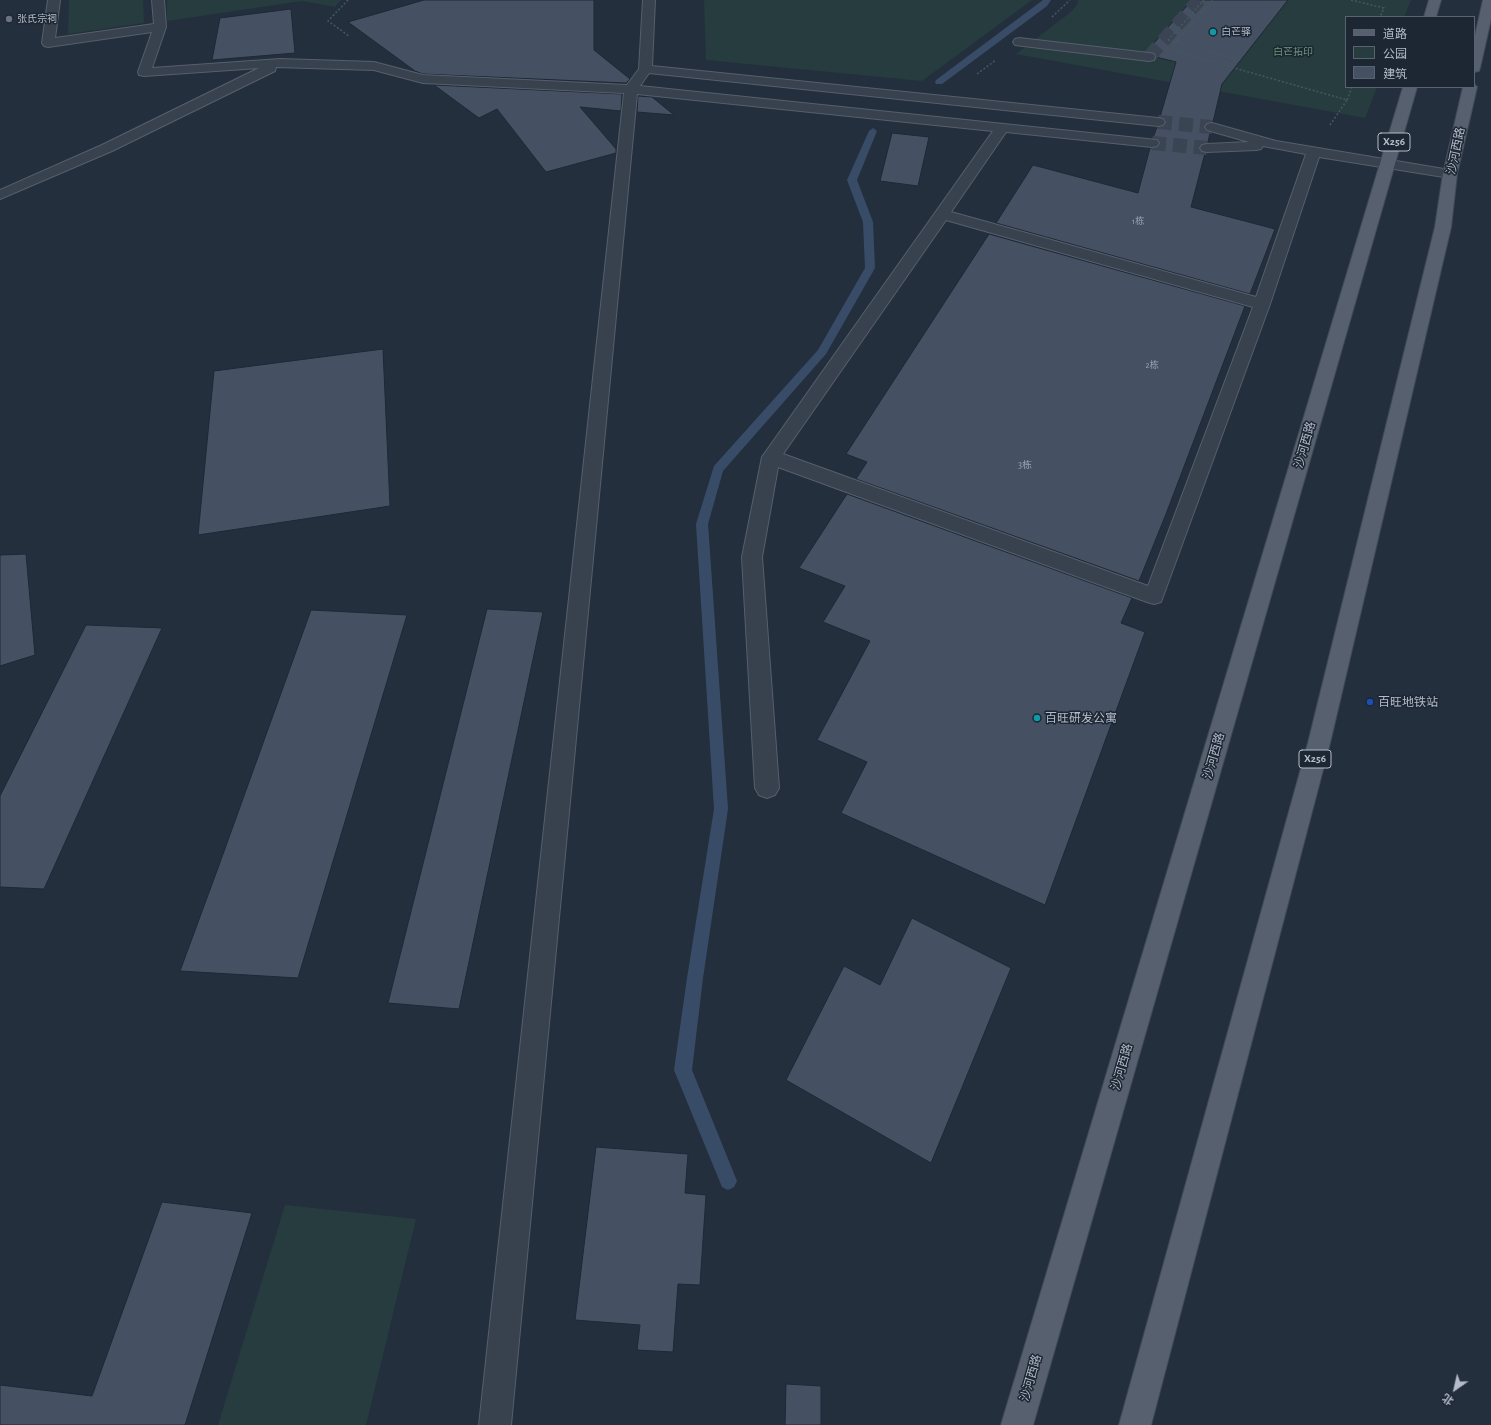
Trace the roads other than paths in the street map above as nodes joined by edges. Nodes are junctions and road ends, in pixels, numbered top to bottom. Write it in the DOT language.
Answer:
graph roads {
  1 [pos="54,0"];
  2 [pos="158,0"];
  3 [pos="649,0"];
  4 [pos="1434,0"];
  5 [pos="1489,0"];
  6 [pos="1430,16"];
  7 [pos="160,27"];
  8 [pos="1019,42"];
  9 [pos="1149,56"];
  10 [pos="280,63"];
  11 [pos="1475,63"];
  12 [pos="645,69"];
  13 [pos="1410,88"];
  14 [pos="1470,88"];
  15 [pos="631,89"];
  16 [pos="1158,122"];
  17 [pos="1003,127"];
  18 [pos="1212,127"];
  19 [pos="1152,143"];
  20 [pos="1275,145"];
  21 [pos="1207,148"];
  22 [pos="1314,150"];
  23 [pos="1388,164"];
  24 [pos="1450,174"];
  25 [pos="0,195"];
  26 [pos="942,214"];
  27 [pos="1262,304"];
  28 [pos="771,457"];
  29 [pos="767,788"];
  30 [pos="495,1425"];
  31 [pos="1017,1425"];
  32 [pos="1135,1425"];
  1 -- 7 [label="street"];
  2 -- 7 [label="street"];
  3 -- 12 [label="street"];
  4 -- 6 [label="main road"];
  5 -- 11 [label="main road"];
  7 -- 10 [label="street"];
  8 -- 9 [label="street"];
  10 -- 15 [label="street"];
  10 -- 25 [label="street"];
  12 -- 15 [label="street"];
  12 -- 16 [label="street"];
  13 -- 23 [label="main road, 沙河西路 / X256"];
  14 -- 24 [label="main road, 沙河西路 / X256"];
  15 -- 17 [label="street"];
  15 -- 30 [label="street"];
  17 -- 19 [label="street"];
  17 -- 26 [label="street"];
  18 -- 20 [label="street"];
  20 -- 21 [label="street"];
  20 -- 22 [label="street"];
  22 -- 23 [label="street"];
  22 -- 27 [label="street"];
  23 -- 24 [label="street"];
  23 -- 31 [label="main road, 沙河西路 / X256"];
  24 -- 32 [label="main road, 沙河西路 / X256"];
  26 -- 27 [label="street"];
  26 -- 28 [label="street"];
  27 -- 28 [label="street"];
  28 -- 29 [label="street"];
}
